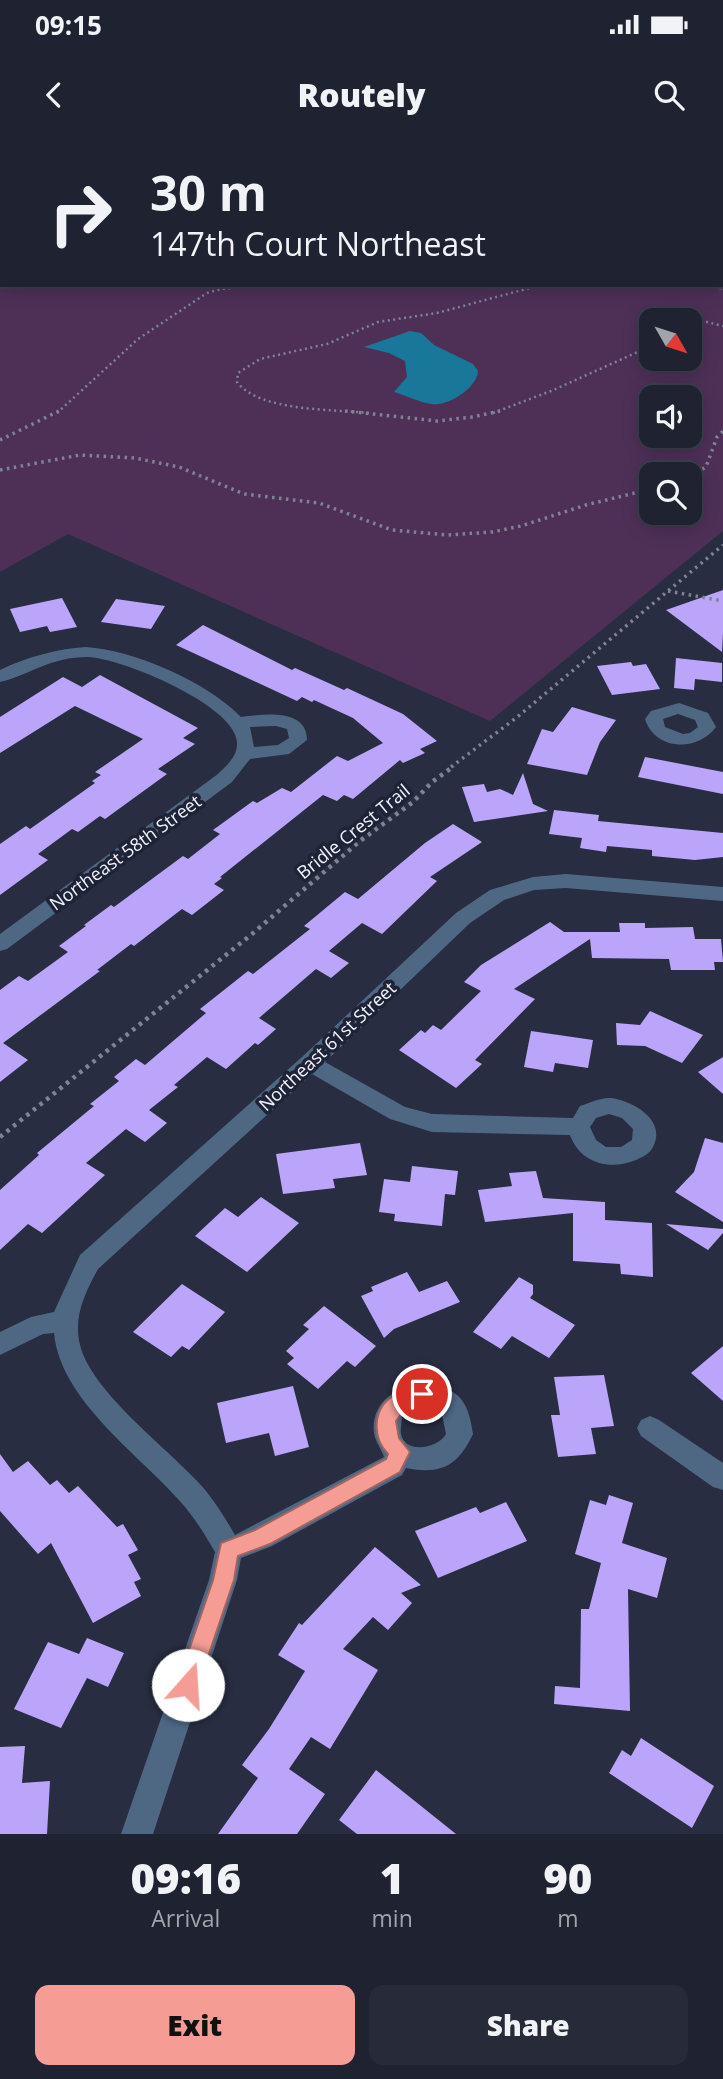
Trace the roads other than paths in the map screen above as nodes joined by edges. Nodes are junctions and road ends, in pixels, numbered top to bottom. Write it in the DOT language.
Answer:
graph roads {
  1 [pos="0,677"];
  2 [pos="242,739"];
  3 [pos="723,894"];
  4 [pos="0,944"];
  5 [pos="310,1063"];
  6 [pos="579,1127"];
  7 [pos="65,1322"];
  8 [pos="0,1343"];
  9 [pos="650,1428"];
  10 [pos="400,1452"];
  11 [pos="723,1478"];
  12 [pos="229,1550"];
  13 [pos="137,1834"];
  1 -- 2 [label="street"];
  2 -- 2 [label="street"];
  2 -- 4 [label="street, Northeast 58th Street"];
  3 -- 5 [label="street, Northeast 61st Street"];
  5 -- 6 [label="street"];
  5 -- 7 [label="street, Northeast 61st Street"];
  7 -- 8 [label="street"];
  7 -- 12 [label="street"];
  9 -- 11 [label="street"];
  10 -- 12 [label="street"];
  12 -- 13 [label="street"];
}
